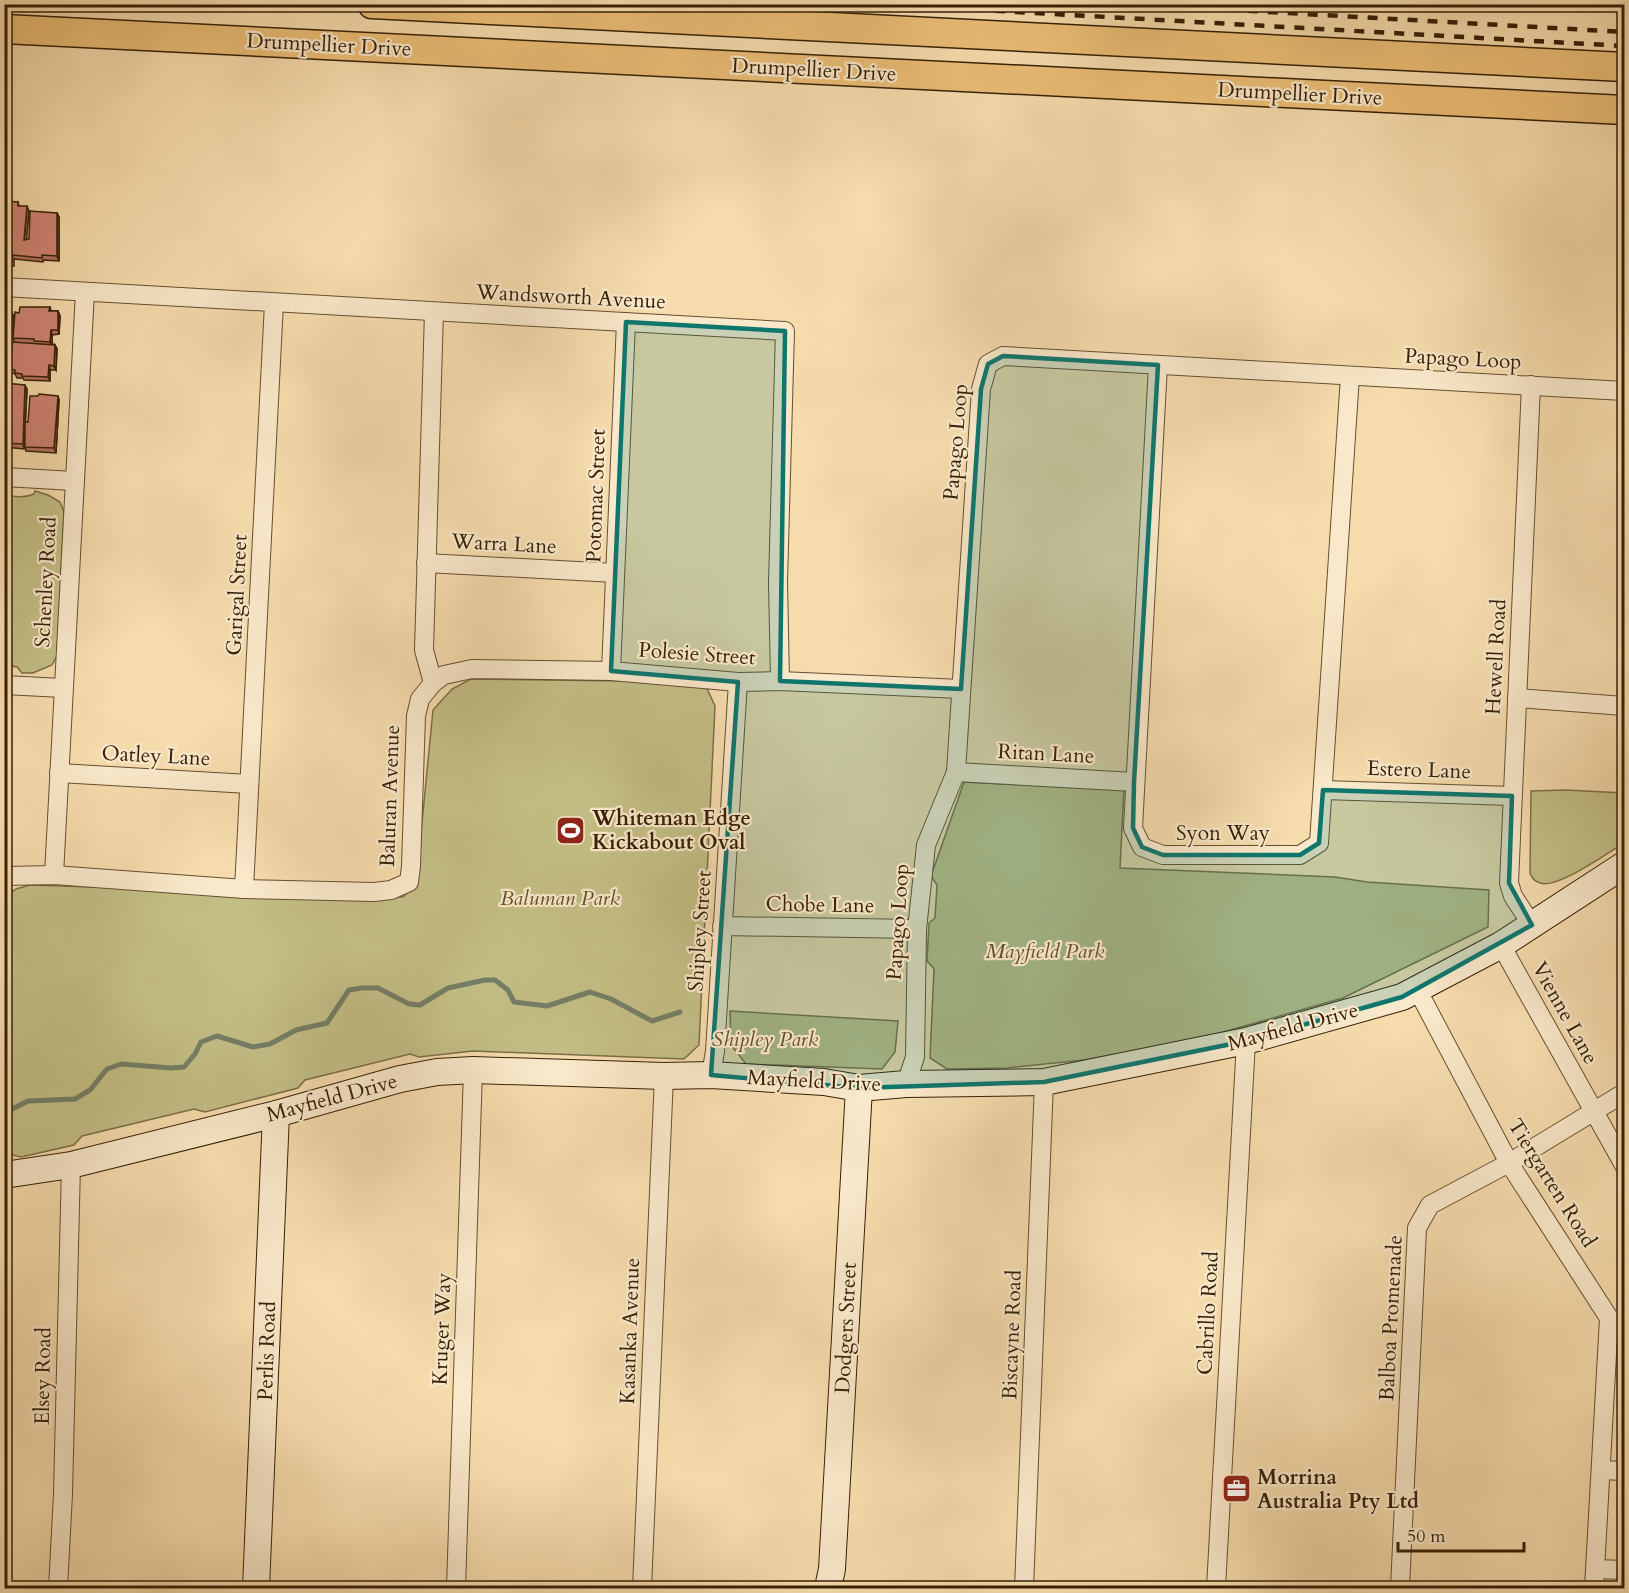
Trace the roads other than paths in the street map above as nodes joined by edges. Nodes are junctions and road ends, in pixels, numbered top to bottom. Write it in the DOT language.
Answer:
graph roads {
  1 [pos="372,4"];
  2 [pos="4,29"];
  3 [pos="1624,68"];
  4 [pos="1624,110"];
  5 [pos="4,287"];
  6 [pos="85,292"];
  7 [pos="274,303"];
  8 [pos="434,312"];
  9 [pos="626,322"];
  10 [pos="1158,364"];
  11 [pos="1350,375"];
  12 [pos="1531,385"];
  13 [pos="1624,391"];
  14 [pos="4,477"];
  15 [pos="74,481"];
  16 [pos="426,563"];
  17 [pos="615,573"];
  18 [pos="611,671"];
  19 [pos="780,681"];
  20 [pos="738,682"];
  21 [pos="433,683"];
  22 [pos="4,685"];
  23 [pos="63,688"];
  24 [pos="961,689"];
  25 [pos="1517,698"];
  26 [pos="1624,706"];
  27 [pos="956,772"];
  28 [pos="59,773"];
  29 [pos="1134,782"];
  30 [pos="249,783"];
  31 [pos="1323,790"];
  32 [pos="1512,796"];
  33 [pos="1624,865"];
  34 [pos="54,875"];
  35 [pos="4,876"];
  36 [pos="244,889"];
  37 [pos="1532,925"];
  38 [pos="722,926"];
  39 [pos="916,929"];
  40 [pos="1501,945"];
  41 [pos="1417,989"];
  42 [pos="1246,1041"];
  43 [pos="473,1070"];
  44 [pos="711,1075"];
  45 [pos="664,1076"];
  46 [pos="1044,1082"];
  47 [pos="906,1084"];
  48 [pos="860,1088"];
  49 [pos="1624,1093"];
  50 [pos="1594,1112"];
  51 [pos="276,1114"];
  52 [pos="1509,1162"];
  53 [pos="71,1165"];
  54 [pos="1624,1165"];
  55 [pos="4,1175"];
  56 [pos="1617,1314"];
  57 [pos="1602,1470"];
  58 [pos="1624,1471"];
  59 [pos="1596,1569"];
  60 [pos="1624,1570"];
  61 [pos="832,1582"];
  62 [pos="58,1588"];
  63 [pos="256,1588"];
  64 [pos="456,1588"];
  65 [pos="642,1588"];
  66 [pos="1024,1588"];
  67 [pos="1216,1588"];
  68 [pos="1400,1588"];
  69 [pos="1594,1588"];
  1 -- 3 [label="main road, Drumpellier Drive"];
  2 -- 4 [label="main road, Drumpellier Drive"];
  5 -- 6 [label="street, Wandsworth Avenue"];
  6 -- 7 [label="street, Wandsworth Avenue"];
  6 -- 15 [label="street, Schenley Road"];
  7 -- 8 [label="street, Wandsworth Avenue"];
  7 -- 30 [label="street, Garigal Street"];
  8 -- 9 [label="street, Wandsworth Avenue"];
  8 -- 16 [label="street"];
  9 -- 17 [label="street, Potomac Street"];
  9 -- 19 [label="street, Wandsworth Avenue"];
  10 -- 11 [label="street, Papago Loop"];
  10 -- 24 [label="street, Papago Loop"];
  10 -- 29 [label="street, Syon Way"];
  11 -- 12 [label="street, Papago Loop"];
  11 -- 31 [label="street, Syon Way"];
  12 -- 13 [label="street, Papago Loop"];
  12 -- 25 [label="street, Hewell Road"];
  14 -- 15 [label="street"];
  15 -- 23 [label="street, Schenley Road"];
  16 -- 17 [label="street, Warra Lane"];
  16 -- 21 [label="street"];
  17 -- 18 [label="street, Potomac Street"];
  18 -- 20 [label="street, Polesie Street"];
  18 -- 21 [label="street, Polesie Street"];
  19 -- 20 [label="street, Polesie Street"];
  19 -- 24 [label="street, Polesie Street"];
  20 -- 38 [label="street, Shipley Street"];
  21 -- 36 [label="street, Baluran Avenue"];
  22 -- 23 [label="street"];
  23 -- 28 [label="street, Schenley Road"];
  24 -- 27 [label="street, Papago Loop"];
  25 -- 26 [label="street"];
  25 -- 32 [label="street, Hewell Road"];
  27 -- 29 [label="street, Ritan Lane"];
  27 -- 39 [label="street, Papago Loop"];
  28 -- 30 [label="street, Oatley Lane"];
  28 -- 34 [label="street, Schenley Road"];
  29 -- 31 [label="street, Syon Way"];
  30 -- 36 [label="street, Garigal Street"];
  31 -- 32 [label="street, Estero Lane"];
  32 -- 37 [label="street, Hewell Road"];
  33 -- 37 [label="street, Mayfield Drive"];
  34 -- 35 [label="street, Baluran Avenue"];
  34 -- 36 [label="street, Baluran Avenue"];
  37 -- 40 [label="street, Mayfield Drive"];
  38 -- 39 [label="street, Chobe Lane"];
  38 -- 44 [label="street, Shipley Street"];
  39 -- 47 [label="street, Papago Loop"];
  40 -- 41 [label="street, Mayfield Drive"];
  40 -- 50 [label="street, Vienne Lane"];
  41 -- 42 [label="street, Mayfield Drive"];
  41 -- 52 [label="street, Tiergarten Road"];
  42 -- 46 [label="street, Mayfield Drive"];
  42 -- 67 [label="street, Cabrillo Road"];
  43 -- 45 [label="street, Mayfield Drive"];
  43 -- 51 [label="street, Mayfield Drive"];
  43 -- 64 [label="street, Kruger Way"];
  44 -- 45 [label="street, Mayfield Drive"];
  44 -- 48 [label="street, Mayfield Drive"];
  45 -- 65 [label="street, Kasanka Avenue"];
  46 -- 47 [label="street, Mayfield Drive"];
  46 -- 66 [label="street, Biscayne Road"];
  47 -- 48 [label="street, Mayfield Drive"];
  48 -- 61 [label="street, Dodgers Street"];
  49 -- 50 [label="street, Balboa Promenade"];
  50 -- 52 [label="street, Balboa Promenade"];
  50 -- 54 [label="street, Vienne Lane"];
  51 -- 53 [label="street, Mayfield Drive"];
  51 -- 63 [label="street, Perlis Road"];
  52 -- 56 [label="street, Tiergarten Road"];
  52 -- 68 [label="street, Balboa Promenade"];
  53 -- 55 [label="street, Mayfield Drive"];
  53 -- 62 [label="street, Elsey Road"];
  56 -- 57 [label="street, Tiergarten Road"];
  57 -- 58 [label="street"];
  57 -- 59 [label="street, Tiergarten Road"];
  59 -- 60 [label="street"];
  59 -- 69 [label="street, Tiergarten Road"];
}
